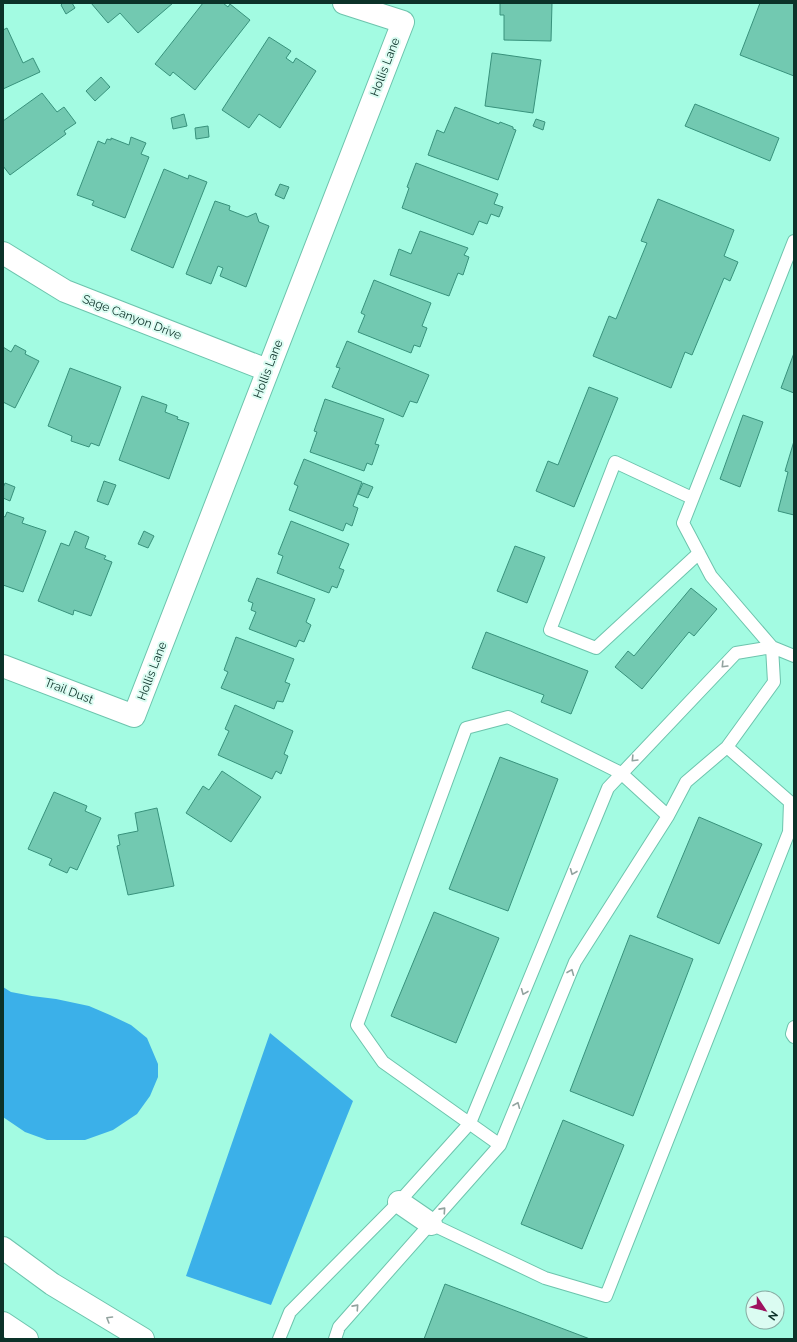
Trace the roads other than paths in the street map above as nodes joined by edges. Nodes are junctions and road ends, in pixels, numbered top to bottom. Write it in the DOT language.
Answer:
graph roads {
  1 [pos="344,3"];
  2 [pos="794,241"];
  3 [pos="3,253"];
  4 [pos="267,370"];
  5 [pos="692,498"];
  6 [pos="699,553"];
  7 [pos="772,647"];
  8 [pos="794,656"];
  9 [pos="3,666"];
  10 [pos="134,716"];
  11 [pos="727,747"];
  12 [pos="621,773"];
  13 [pos="668,816"];
  14 [pos="794,1027"];
  15 [pos="794,1037"];
  16 [pos="470,1123"];
  17 [pos="500,1145"];
  18 [pos="398,1202"];
  19 [pos="431,1224"];
  20 [pos="3,1248"];
  21 [pos="3,1323"];
  22 [pos="27,1339"];
  23 [pos="143,1339"];
  24 [pos="279,1339"];
  25 [pos="335,1339"];
  1 -- 4 [label="street, Hollis Lane"];
  2 -- 5 [label="lane"];
  3 -- 4 [label="street, Sage Canyon Drive"];
  4 -- 10 [label="street, Hollis Lane"];
  5 -- 6 [label="lane"];
  5 -- 6 [label="lane"];
  6 -- 7 [label="lane"];
  7 -- 8 [label="lane"];
  7 -- 11 [label="lane"];
  7 -- 12 [label="lane, one-way"];
  9 -- 10 [label="street, Trail Dust"];
  11 -- 13 [label="lane"];
  11 -- 19 [label="lane"];
  12 -- 13 [label="lane"];
  12 -- 16 [label="lane, one-way"];
  12 -- 16 [label="lane"];
  17 -- 13 [label="lane, one-way"];
  14 -- 15 [label="lane"];
  16 -- 17 [label="lane"];
  16 -- 18 [label="lane"];
  19 -- 17 [label="lane, one-way"];
  18 -- 19 [label="street"];
  18 -- 24 [label="lane"];
  25 -- 19 [label="lane, one-way"];
  23 -- 20 [label="street, one-way"];
  21 -- 22 [label="street"];
}
